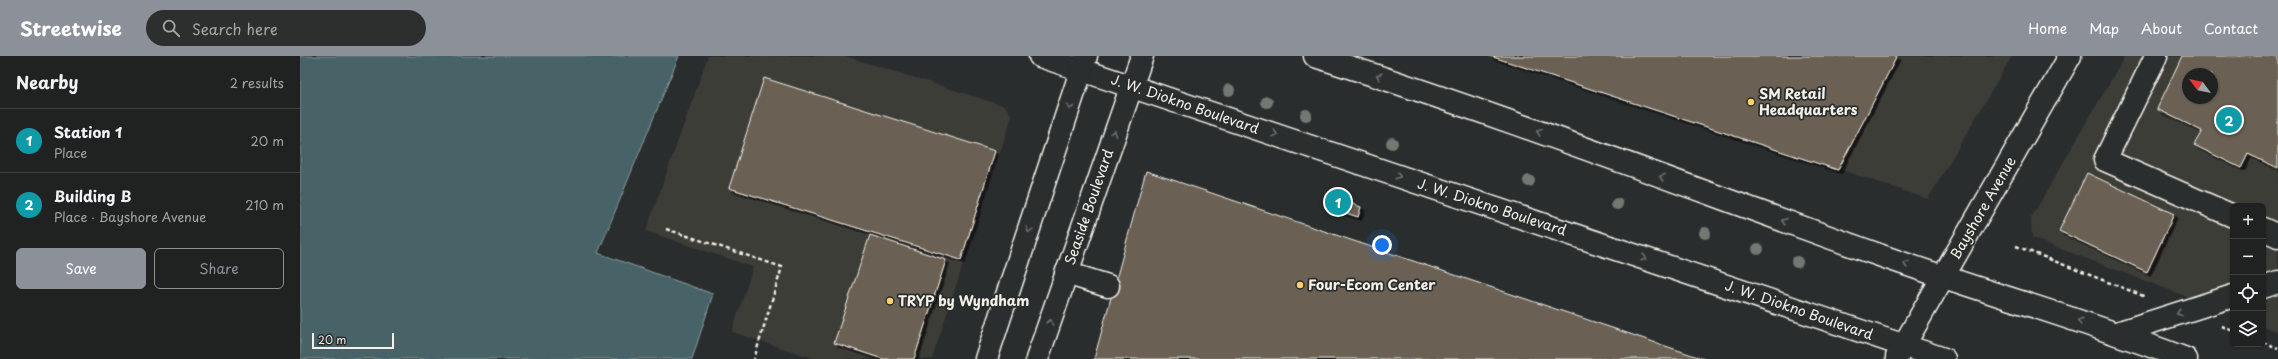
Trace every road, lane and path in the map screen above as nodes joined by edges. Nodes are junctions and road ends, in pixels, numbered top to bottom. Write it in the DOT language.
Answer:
graph roads {
  1 [pos="1040,56"];
  2 [pos="1142,56"];
  3 [pos="1314,56"];
  4 [pos="2156,56"];
  5 [pos="2062,58"];
  6 [pos="1084,63"];
  7 [pos="1132,86"];
  8 [pos="2230,215"];
  9 [pos="666,229"];
  10 [pos="2266,230"];
  11 [pos="2278,236"];
  12 [pos="2016,246"];
  13 [pos="1066,273"];
  14 [pos="1944,276"];
  15 [pos="2278,282"];
  16 [pos="1108,286"];
  17 [pos="2266,286"];
  18 [pos="2147,297"];
  19 [pos="2230,297"];
  20 [pos="2219,325"];
  21 [pos="2230,330"];
  22 [pos="2117,333"];
  23 [pos="2266,343"];
  24 [pos="2278,348"];
  25 [pos="1900,352"];
  26 [pos="754,359"];
  27 [pos="986,359"];
  28 [pos="1037,359"];
  29 [pos="1944,359"];
  30 [pos="2186,359"];
  1 -- 6 [label="street, J. W. Diokno Boulevard"];
  2 -- 7 [label="street, Seaside Boulevard"];
  14 -- 3 [label="street, one-way"];
  4 -- 8 [label="street"];
  5 -- 14 [label="street, Bayshore Avenue"];
  6 -- 7 [label="street, J. W. Diokno Boulevard"];
  6 -- 27 [label="street, one-way"];
  13 -- 7 [label="street, Seaside Boulevard, one-way"];
  7 -- 25 [label="street, J. W. Diokno Boulevard, one-way"];
  9 -- 26 [label="path"];
  10 -- 11 [label="street"];
  12 -- 18 [label="path"];
  13 -- 16 [label="street"];
  28 -- 13 [label="street, Seaside Boulevard, one-way"];
  22 -- 14 [label="street, one-way"];
  14 -- 25 [label="street, Bayshore Avenue"];
  15 -- 17 [label="street"];
  19 -- 22 [label="street, one-way"];
  20 -- 21 [label="path"];
  22 -- 30 [label="street"];
  23 -- 24 [label="path"];
  25 -- 29 [label="street, J. W. Diokno Boulevard"];
}
